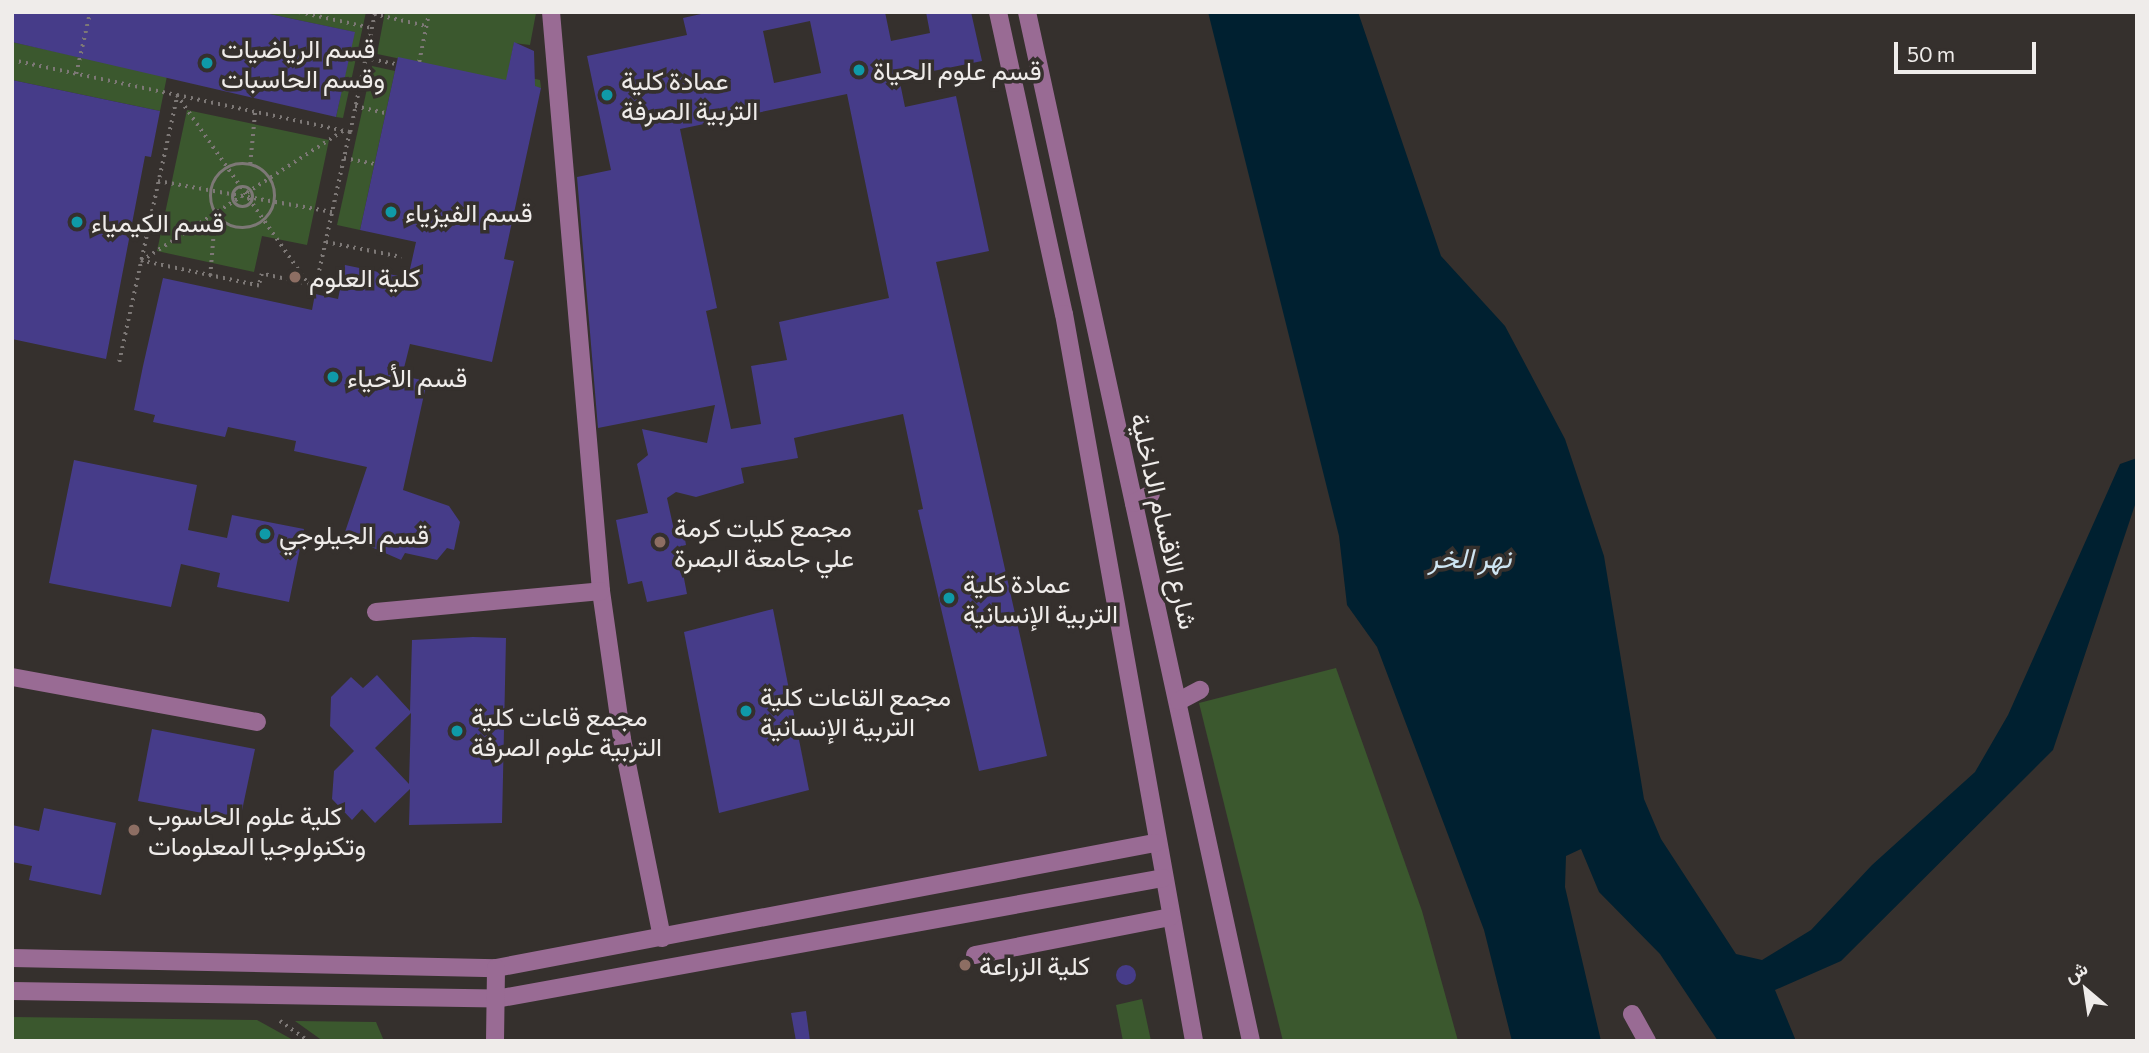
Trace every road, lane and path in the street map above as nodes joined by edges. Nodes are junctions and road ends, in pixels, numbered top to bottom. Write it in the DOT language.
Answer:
graph roads {
  1 [pos="90,12"];
  2 [pos="299,12"];
  3 [pos="429,12"];
  4 [pos="998,12"];
  5 [pos="1027,12"];
  6 [pos="375,13"];
  7 [pos="551,14"];
  8 [pos="426,26"];
  9 [pos="372,28"];
  10 [pos="365,58"];
  11 [pos="12,60"];
  12 [pos="419,62"];
  13 [pos="396,65"];
  14 [pos="76,74"];
  15 [pos="177,95"];
  16 [pos="355,106"];
  17 [pos="255,111"];
  18 [pos="385,113"];
  19 [pos="344,130"];
  20 [pos="350,132"];
  21 [pos="344,158"];
  22 [pos="250,164"];
  23 [pos="374,164"];
  24 [pos="224,168"];
  25 [pos="271,178"];
  26 [pos="158,181"];
  27 [pos="239,188"];
  28 [pos="211,191"];
  29 [pos="251,191"];
  30 [pos="233,195"];
  31 [pos="243,196"];
  32 [pos="252,198"];
  33 [pos="234,202"];
  34 [pos="276,203"];
  35 [pos="250,204"];
  36 [pos="332,212"];
  37 [pos="215,214"];
  38 [pos="263,222"];
  39 [pos="326,242"];
  40 [pos="402,257"];
  41 [pos="141,261"];
  42 [pos="210,276"];
  43 [pos="309,284"];
  44 [pos="119,362"];
  45 [pos="1151,494"];
  46 [pos="1143,513"];
  47 [pos="601,591"];
  48 [pos="376,612"];
  49 [pos="12,677"];
  50 [pos="1200,690"];
  51 [pos="1178,701"];
  52 [pos="257,722"];
  53 [pos="1155,842"];
  54 [pos="1163,878"];
  55 [pos="1170,917"];
  56 [pos="662,939"];
  57 [pos="975,955"];
  58 [pos="12,958"];
  59 [pos="496,968"];
  60 [pos="12,991"];
  61 [pos="496,999"];
  62 [pos="1632,1014"];
  63 [pos="280,1021"];
  64 [pos="309,1041"];
  65 [pos="495,1041"];
  66 [pos="1194,1041"];
  67 [pos="1251,1041"];
  68 [pos="1647,1041"];
  1 -- 14 [label="path"];
  2 -- 9 [label="path"];
  3 -- 8 [label="path"];
  4 -- 53 [label="street"];
  5 -- 46 [label="street, شارع الاقسام الداخلية"];
  6 -- 8 [label="path"];
  6 -- 9 [label="path"];
  7 -- 47 [label="street"];
  8 -- 12 [label="path"];
  9 -- 10 [label="path"];
  10 -- 13 [label="path"];
  10 -- 16 [label="path"];
  11 -- 14 [label="path"];
  14 -- 15 [label="path"];
  15 -- 17 [label="path"];
  15 -- 24 [label="path"];
  15 -- 26 [label="path"];
  16 -- 18 [label="path"];
  16 -- 20 [label="path"];
  17 -- 19 [label="path"];
  17 -- 22 [label="path"];
  19 -- 20 [label="path"];
  19 -- 25 [label="path"];
  20 -- 21 [label="path"];
  21 -- 23 [label="path"];
  21 -- 36 [label="path"];
  22 -- 24 [label="path"];
  22 -- 25 [label="path"];
  24 -- 27 [label="path"];
  24 -- 28 [label="path"];
  25 -- 29 [label="path"];
  25 -- 34 [label="path"];
  26 -- 28 [label="path"];
  26 -- 41 [label="path"];
  27 -- 29 [label="path"];
  27 -- 30 [label="path"];
  27 -- 31 [label="path"];
  28 -- 30 [label="path"];
  28 -- 37 [label="path"];
  29 -- 31 [label="path"];
  29 -- 32 [label="path"];
  30 -- 31 [label="path"];
  30 -- 33 [label="path"];
  31 -- 32 [label="path"];
  31 -- 33 [label="path"];
  31 -- 35 [label="path"];
  32 -- 34 [label="path"];
  32 -- 35 [label="path"];
  33 -- 35 [label="path"];
  33 -- 37 [label="path"];
  34 -- 36 [label="path"];
  34 -- 38 [label="path"];
  35 -- 38 [label="path"];
  36 -- 39 [label="path"];
  37 -- 38 [label="path"];
  37 -- 41 [label="path"];
  37 -- 42 [label="path"];
  38 -- 43 [label="path"];
  39 -- 40 [label="path"];
  39 -- 43 [label="path"];
  41 -- 42 [label="path"];
  41 -- 44 [label="path"];
  42 -- 43 [label="path"];
  45 -- 46 [label="street"];
  46 -- 51 [label="street, شارع الاقسام الداخلية"];
  47 -- 48 [label="street"];
  47 -- 56 [label="street"];
  49 -- 52 [label="street"];
  50 -- 51 [label="street"];
  51 -- 67 [label="street, شارع الاقسام الداخلية"];
  53 -- 54 [label="street"];
  53 -- 56 [label="street"];
  54 -- 55 [label="street"];
  54 -- 61 [label="street"];
  55 -- 57 [label="street"];
  55 -- 66 [label="street"];
  56 -- 59 [label="street"];
  58 -- 59 [label="street"];
  59 -- 61 [label="street"];
  60 -- 61 [label="street"];
  61 -- 65 [label="street"];
  62 -- 68 [label="street"];
  63 -- 64 [label="path"];
}
